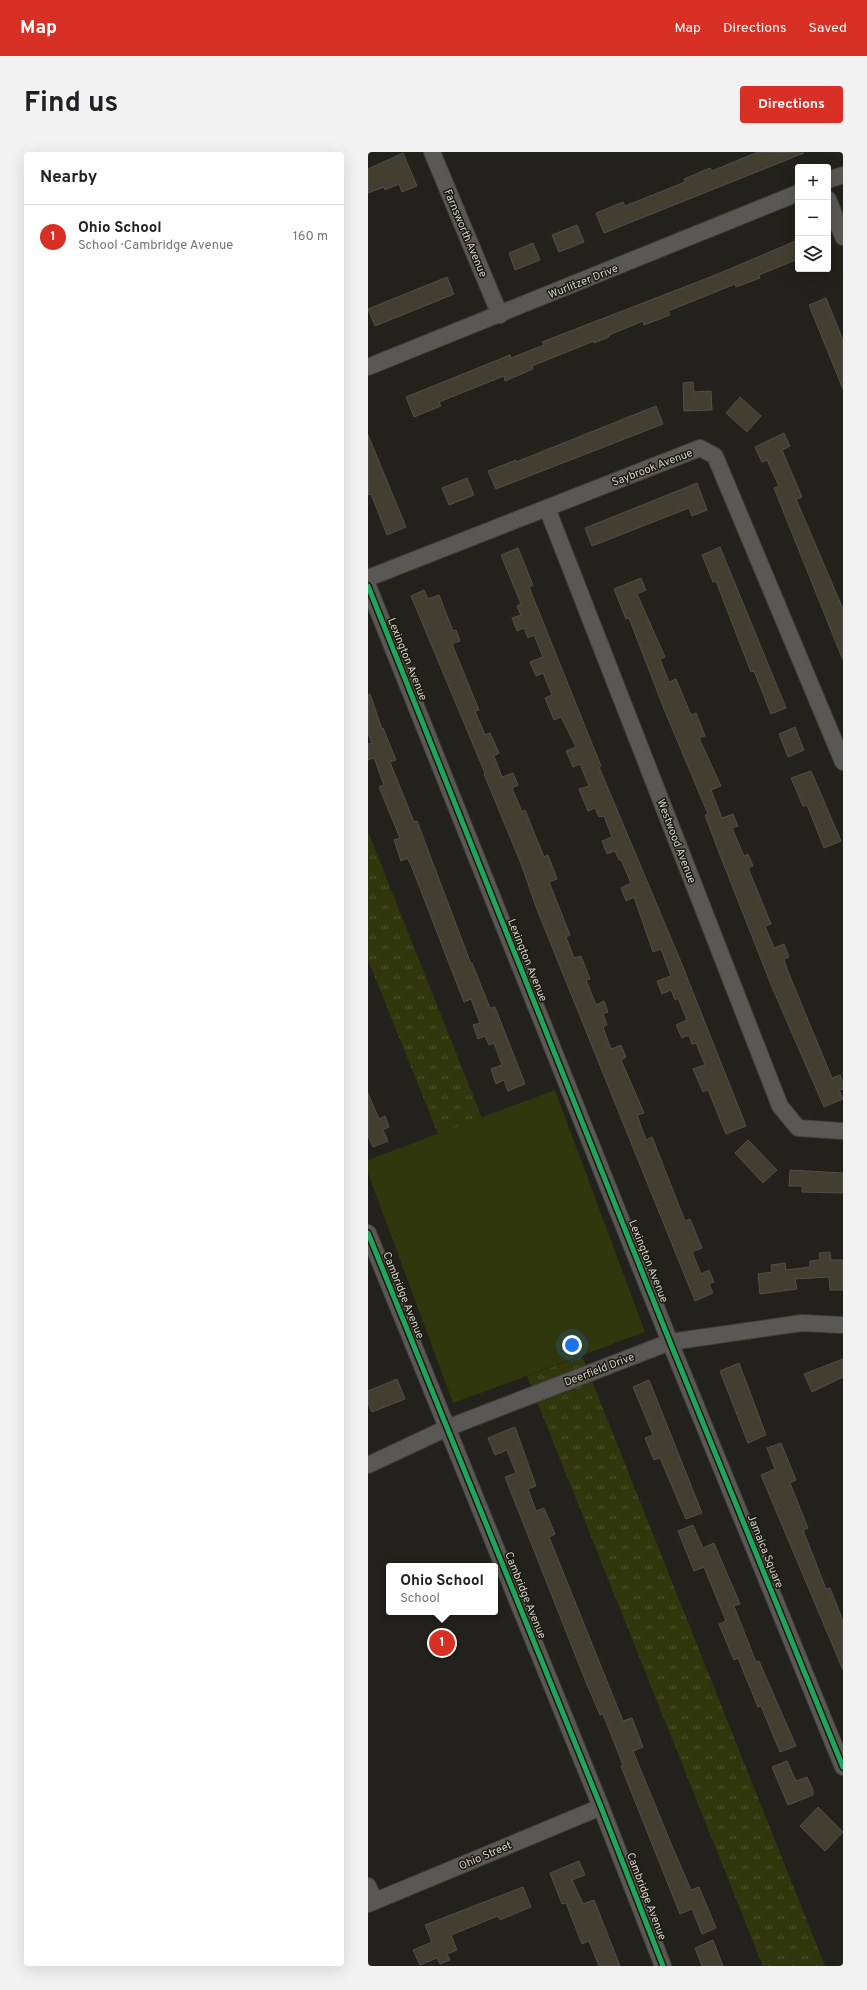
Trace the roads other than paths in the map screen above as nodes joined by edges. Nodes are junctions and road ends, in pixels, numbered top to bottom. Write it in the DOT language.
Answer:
graph roads {
  1 [pos="432,152"];
  2 [pos="843,175"];
  3 [pos="831,179"];
  4 [pos="795,194"];
  5 [pos="828,200"];
  6 [pos="843,237"];
  7 [pos="500,315"];
  8 [pos="368,368"];
  9 [pos="547,508"];
  10 [pos="368,578"];
  11 [pos="368,586"];
  12 [pos="843,762"];
  13 [pos="843,1131"];
  14 [pos="368,1233"];
  15 [pos="843,1324"];
  16 [pos="670,1342"];
  17 [pos="447,1428"];
  18 [pos="368,1465"];
  19 [pos="843,1767"];
  20 [pos="602,1807"];
  21 [pos="368,1886"];
  22 [pos="371,1902"];
  23 [pos="663,1966"];
  1 -- 7 [label="street, Farnsworth Avenue"];
  2 -- 3 [label="street"];
  4 -- 7 [label="street, Wurlitzer Drive"];
  5 -- 6 [label="street"];
  7 -- 8 [label="street, Wurlitzer Drive"];
  9 -- 10 [label="street, Saybrook Avenue"];
  9 -- 12 [label="street, Saybrook Avenue"];
  9 -- 13 [label="street, Westwood Avenue"];
  11 -- 16 [label="street, Lexington Avenue"];
  14 -- 17 [label="street, Cambridge Avenue"];
  15 -- 16 [label="street, Deerfield Drive"];
  16 -- 17 [label="street, Deerfield Drive"];
  16 -- 19 [label="street, Jamaica Square"];
  17 -- 18 [label="street, Deerfield Drive"];
  17 -- 20 [label="street, Cambridge Avenue"];
  20 -- 22 [label="street, Ohio Street"];
  20 -- 23 [label="street, Cambridge Avenue"];
  21 -- 22 [label="street"];
}
